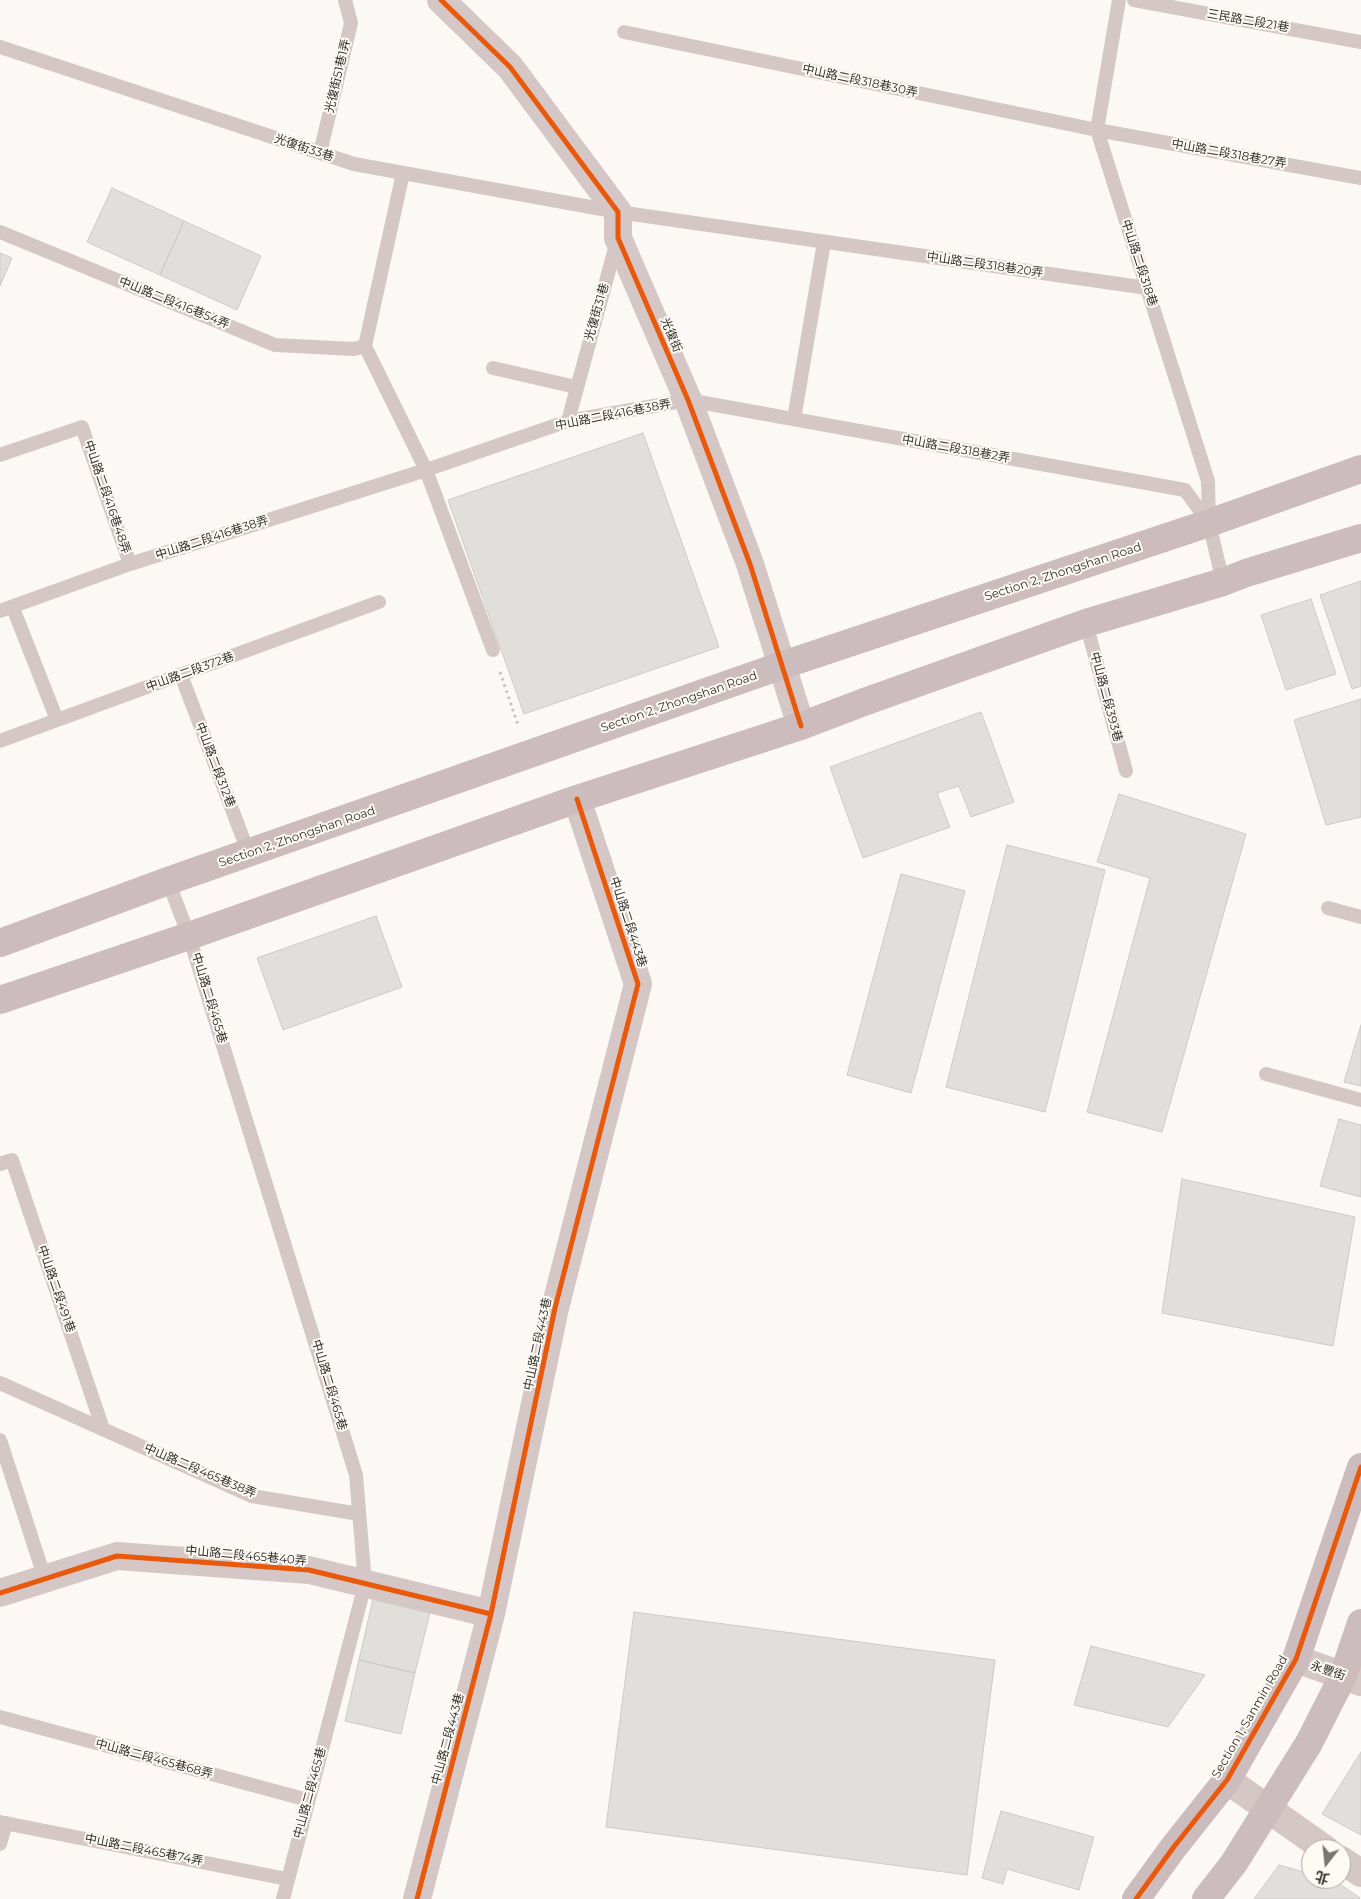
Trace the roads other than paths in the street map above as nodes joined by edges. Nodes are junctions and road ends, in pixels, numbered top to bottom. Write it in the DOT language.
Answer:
graph roads {
  1 [pos="345,0"];
  2 [pos="441,0"];
  3 [pos="1119,0"];
  4 [pos="1134,0"];
  5 [pos="624,32"];
  6 [pos="1361,42"];
  7 [pos="0,47"];
  8 [pos="1096,130"];
  9 [pos="320,153"];
  10 [pos="404,173"];
  11 [pos="1361,178"];
  12 [pos="618,225"];
  13 [pos="0,232"];
  14 [pos="824,242"];
  15 [pos="1147,288"];
  16 [pos="360,348"];
  17 [pos="493,368"];
  18 [pos="576,387"];
  19 [pos="688,400"];
  20 [pos="794,420"];
  21 [pos="568,421"];
  22 [pos="0,455"];
  23 [pos="1361,469"];
  24 [pos="426,470"];
  25 [pos="1209,523"];
  26 [pos="1361,538"];
  27 [pos="130,564"];
  28 [pos="1223,582"];
  29 [pos="380,602"];
  30 [pos="6,609"];
  31 [pos="1086,623"];
  32 [pos="493,650"];
  33 [pos="782,665"];
  34 [pos="181,675"];
  35 [pos="57,720"];
  36 [pos="801,726"];
  37 [pos="0,741"];
  38 [pos="1126,771"];
  39 [pos="577,799"];
  40 [pos="249,854"];
  41 [pos="168,881"];
  42 [pos="1328,908"];
  43 [pos="1361,917"];
  44 [pos="189,936"];
  45 [pos="0,943"];
  46 [pos="0,1000"];
  47 [pos="1266,1074"];
  48 [pos="1361,1100"];
  49 [pos="0,1164"];
  50 [pos="0,1383"];
  51 [pos="103,1429"];
  52 [pos="0,1440"];
  53 [pos="1361,1467"];
  54 [pos="359,1514"];
  55 [pos="45,1579"];
  56 [pos="365,1584"];
  57 [pos="0,1593"];
  58 [pos="491,1614"];
  59 [pos="1361,1623"];
  60 [pos="1296,1660"];
  61 [pos="1352,1679"];
  62 [pos="0,1717"];
  63 [pos="1227,1780"];
  64 [pos="308,1800"];
  65 [pos="1267,1810"];
  66 [pos="3,1822"];
  67 [pos="1310,1839"];
  68 [pos="0,1844"];
  69 [pos="287,1878"];
  70 [pos="283,1899"];
  71 [pos="417,1899"];
  72 [pos="1136,1899"];
  73 [pos="1206,1899"];
  1 -- 9 [label="lane, 光復街51巷1弄"];
  2 -- 12 [label="street, 光復街"];
  3 -- 8 [label="lane, 中山路二段318巷"];
  4 -- 6 [label="lane, 三民路二段21巷"];
  5 -- 8 [label="lane, 中山路二段318巷30弄"];
  7 -- 9 [label="lane, 光復街33巷"];
  8 -- 11 [label="lane, 中山路二段318巷27弄"];
  8 -- 15 [label="lane, 中山路二段318巷"];
  9 -- 10 [label="lane, 光復街33巷"];
  10 -- 12 [label="lane, 光復街33巷"];
  10 -- 16 [label="lane"];
  12 -- 14 [label="lane, 中山路二段318巷20弄"];
  12 -- 18 [label="lane, 光復街31巷"];
  12 -- 19 [label="street, 光復街"];
  13 -- 16 [label="lane, 中山路二段416巷54弄"];
  14 -- 15 [label="lane, 中山路二段318巷20弄"];
  14 -- 20 [label="lane"];
  15 -- 25 [label="lane, 中山路二段318巷"];
  16 -- 24 [label="lane"];
  17 -- 18 [label="lane"];
  18 -- 21 [label="lane, 光復街31巷"];
  19 -- 20 [label="lane, 中山路二段318巷2弄"];
  19 -- 21 [label="lane, 中山路二段416巷38弄"];
  19 -- 33 [label="street, 光復街"];
  20 -- 25 [label="lane, 中山路二段318巷2弄"];
  21 -- 24 [label="lane, 中山路二段416巷38弄"];
  22 -- 27 [label="lane, 中山路二段416巷48弄"];
  23 -- 25 [label="main road, Section 2, Zhongshan Road"];
  24 -- 27 [label="lane, 中山路二段416巷38弄"];
  24 -- 32 [label="lane"];
  25 -- 28 [label="lane"];
  25 -- 33 [label="main road, Section 2, Zhongshan Road"];
  26 -- 28 [label="main road"];
  27 -- 30 [label="lane, 中山路二段416巷38弄"];
  28 -- 31 [label="main road"];
  29 -- 34 [label="lane, 中山路二段372巷"];
  30 -- 35 [label="lane"];
  31 -- 36 [label="main road"];
  31 -- 38 [label="lane, 中山路二段393巷"];
  33 -- 36 [label="street, 光復街"];
  33 -- 40 [label="main road, Section 2, Zhongshan Road"];
  34 -- 35 [label="lane, 中山路二段372巷"];
  34 -- 40 [label="lane, 中山路二段312巷"];
  35 -- 37 [label="lane, 中山路二段372巷"];
  36 -- 39 [label="main road"];
  39 -- 44 [label="main road"];
  39 -- 58 [label="street, 中山路二段443巷"];
  40 -- 41 [label="main road, Section 2, Zhongshan Road"];
  41 -- 44 [label="lane, 中山路二段465巷"];
  41 -- 45 [label="main road, Section 2, Zhongshan Road"];
  42 -- 43 [label="lane"];
  44 -- 46 [label="main road"];
  44 -- 54 [label="lane, 中山路二段465巷"];
  47 -- 48 [label="lane"];
  49 -- 51 [label="lane, 中山路二段491巷"];
  50 -- 51 [label="lane, 中山路二段465巷38弄"];
  51 -- 54 [label="lane, 中山路二段465巷38弄"];
  52 -- 55 [label="lane"];
  53 -- 60 [label="main road, Section 1, Sanmin Road"];
  54 -- 56 [label="lane, 中山路二段465巷"];
  55 -- 56 [label="street, 中山路二段465巷40弄"];
  55 -- 57 [label="street, 中山路二段465巷40弄"];
  56 -- 58 [label="street, 中山路二段465巷40弄"];
  56 -- 64 [label="lane, 中山路二段465巷"];
  58 -- 71 [label="street, 中山路二段443巷"];
  59 -- 61 [label="main road"];
  60 -- 61 [label="street, 永豐街"];
  60 -- 63 [label="main road, Section 1, Sanmin Road"];
  61 -- 65 [label="main road"];
  62 -- 64 [label="lane, 中山路二段465巷68弄"];
  63 -- 65 [label="street"];
  63 -- 72 [label="main road, Section 1, Sanmin Road"];
  64 -- 69 [label="lane, 中山路二段465巷"];
  65 -- 67 [label="street"];
  65 -- 73 [label="main road"];
  66 -- 68 [label="lane"];
  66 -- 69 [label="lane, 中山路二段465巷74弄"];
  69 -- 70 [label="lane, 中山路二段465巷"];
}
